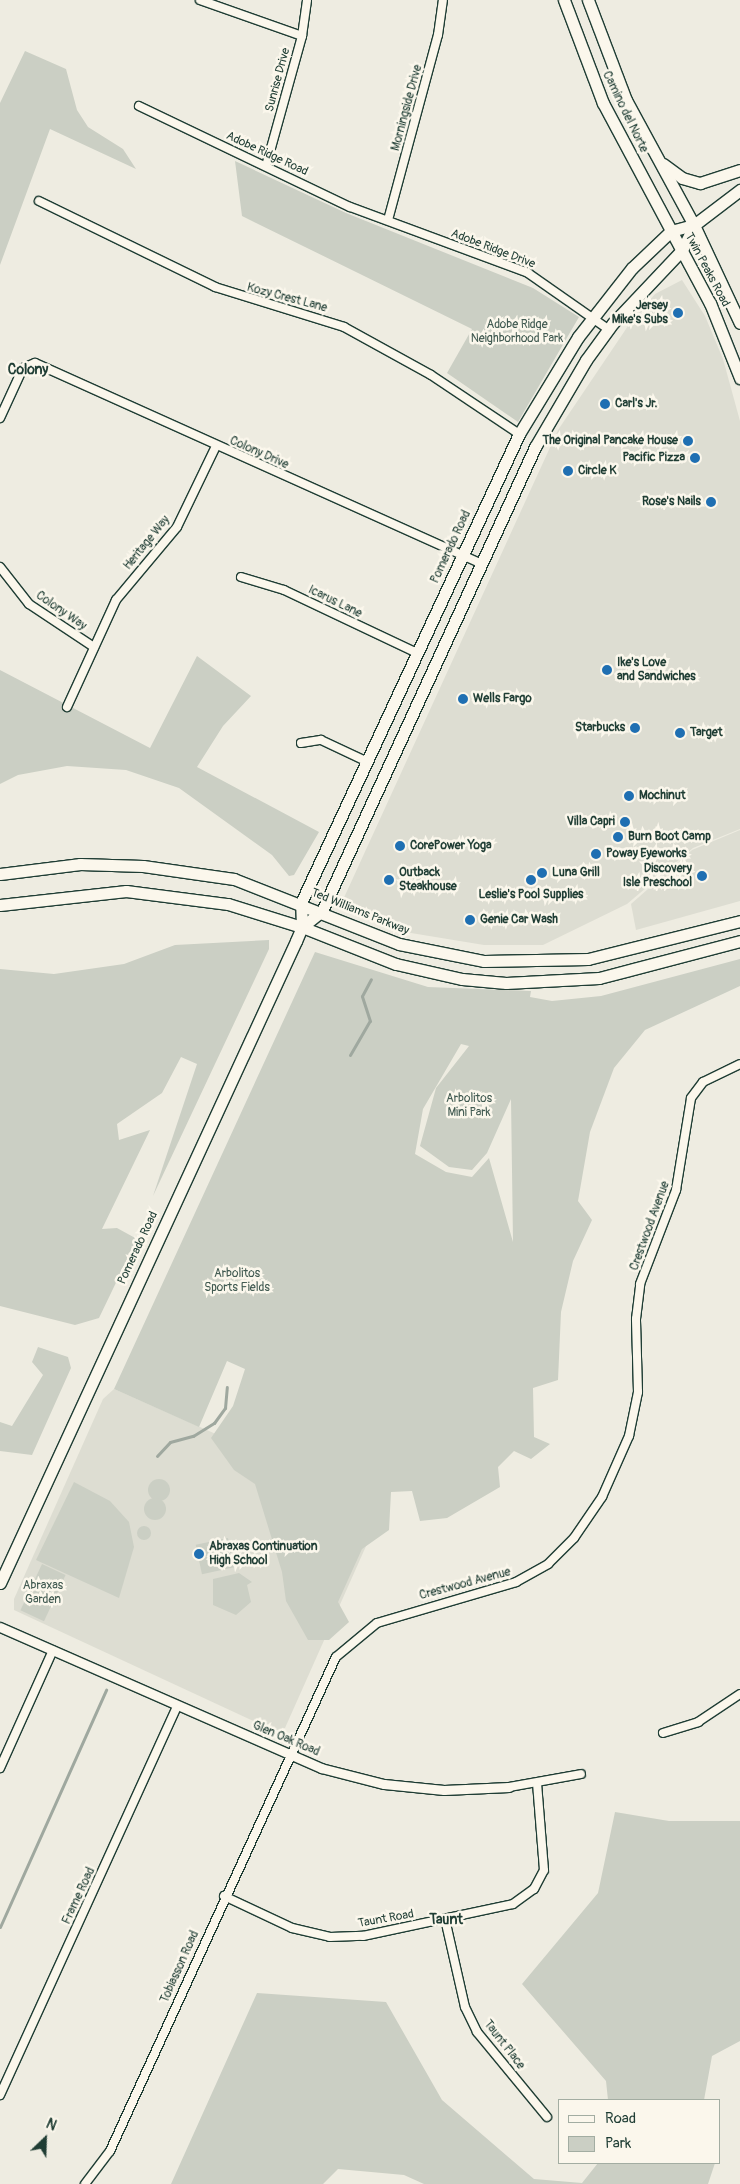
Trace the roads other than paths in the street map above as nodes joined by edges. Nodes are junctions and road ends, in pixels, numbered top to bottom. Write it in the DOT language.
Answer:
graph roads {
  1 [pos="200,0"];
  2 [pos="307,0"];
  3 [pos="443,0"];
  4 [pos="564,0"];
  5 [pos="588,0"];
  6 [pos="302,36"];
  7 [pos="139,106"];
  8 [pos="660,162"];
  9 [pos="266,166"];
  10 [pos="740,170"];
  11 [pos="740,190"];
  12 [pos="39,201"];
  13 [pos="388,220"];
  14 [pos="694,224"];
  15 [pos="671,231"];
  16 [pos="682,250"];
  17 [pos="594,318"];
  18 [pos="740,323"];
  19 [pos="608,329"];
  20 [pos="740,378"];
  21 [pos="0,418"];
  22 [pos="519,434"];
  23 [pos="216,446"];
  24 [pos="462,555"];
  25 [pos="480,563"];
  26 [pos="0,567"];
  27 [pos="241,577"];
  28 [pos="94,647"];
  29 [pos="417,653"];
  30 [pos="67,707"];
  31 [pos="300,743"];
  32 [pos="368,762"];
  33 [pos="0,874"];
  34 [pos="301,903"];
  35 [pos="0,905"];
  36 [pos="322,912"];
  37 [pos="740,921"];
  38 [pos="302,927"];
  39 [pos="740,941"];
  40 [pos="740,1064"];
  41 [pos="0,1583"];
  42 [pos="0,1627"];
  43 [pos="54,1650"];
  44 [pos="740,1694"];
  45 [pos="177,1706"];
  46 [pos="663,1732"];
  47 [pos="288,1755"];
  48 [pos="0,1768"];
  49 [pos="581,1774"];
  50 [pos="537,1783"];
  51 [pos="510,1787"];
  52 [pos="224,1896"];
  53 [pos="445,1919"];
  54 [pos="0,2095"];
  55 [pos="547,2117"];
  56 [pos="86,2184"];
  1 -- 6 [label="street"];
  2 -- 6 [label="street, Sunrise Drive"];
  3 -- 13 [label="street, Morningside Drive"];
  4 -- 15 [label="main road, Camino del Norte"];
  5 -- 8 [label="main road, Camino del Norte"];
  6 -- 9 [label="street, Sunrise Drive"];
  7 -- 9 [label="street, Adobe Ridge Road"];
  8 -- 10 [label="main road"];
  8 -- 14 [label="main road, Camino del Norte"];
  9 -- 13 [label="street, Adobe Ridge Road"];
  11 -- 14 [label="main road, Pomerado Road"];
  12 -- 22 [label="street, Kozy Crest Lane"];
  13 -- 17 [label="street, Adobe Ridge Drive"];
  14 -- 15 [label="main road, Pomerado Road"];
  14 -- 16 [label="main road, Pomerado Road"];
  14 -- 18 [label="main road, Twin Peaks Road"];
  15 -- 16 [label="main road, Twin Peaks Road"];
  15 -- 17 [label="main road, Pomerado Road"];
  16 -- 19 [label="main road, Pomerado Road"];
  16 -- 20 [label="main road, Twin Peaks Road"];
  17 -- 19 [label="street, Adobe Ridge Drive"];
  17 -- 22 [label="main road, Pomerado Road"];
  19 -- 25 [label="main road, Pomerado Road"];
  21 -- 23 [label="street, Colony Drive"];
  22 -- 24 [label="main road, Pomerado Road"];
  23 -- 24 [label="street, Colony Drive"];
  23 -- 28 [label="street, Heritage Way"];
  24 -- 25 [label="street, Colony Drive"];
  24 -- 29 [label="main road, Pomerado Road"];
  25 -- 36 [label="main road, Pomerado Road"];
  26 -- 28 [label="street, Colony Way"];
  27 -- 29 [label="street, Icarus Lane"];
  28 -- 30 [label="street, Heritage Way"];
  29 -- 32 [label="main road, Pomerado Road"];
  31 -- 32 [label="street"];
  32 -- 34 [label="main road, Pomerado Road"];
  33 -- 34 [label="main road, Ted Williams Parkway"];
  34 -- 36 [label="main road, Ted Williams Parkway"];
  34 -- 38 [label="main road, Pomerado Road"];
  35 -- 38 [label="main road"];
  36 -- 37 [label="main road, Ted Williams Parkway"];
  36 -- 38 [label="main road, Pomerado Road"];
  38 -- 39 [label="main road"];
  38 -- 41 [label="main road, Pomerado Road"];
  40 -- 47 [label="street, Crestwood Avenue"];
  42 -- 43 [label="street, Glen Oak Road"];
  43 -- 45 [label="street, Glen Oak Road"];
  43 -- 48 [label="street"];
  44 -- 46 [label="street"];
  45 -- 47 [label="street, Glen Oak Road"];
  45 -- 54 [label="street, Frame Road"];
  47 -- 51 [label="street, Glen Oak Road"];
  47 -- 52 [label="street, Tobiasson Road"];
  49 -- 50 [label="street, Glen Oak Road"];
  50 -- 51 [label="street, Glen Oak Road"];
  50 -- 53 [label="street, Taunt Road"];
  52 -- 53 [label="street, Taunt Road"];
  52 -- 56 [label="street, Tobiasson Road"];
  53 -- 55 [label="street, Taunt Place"];
}
